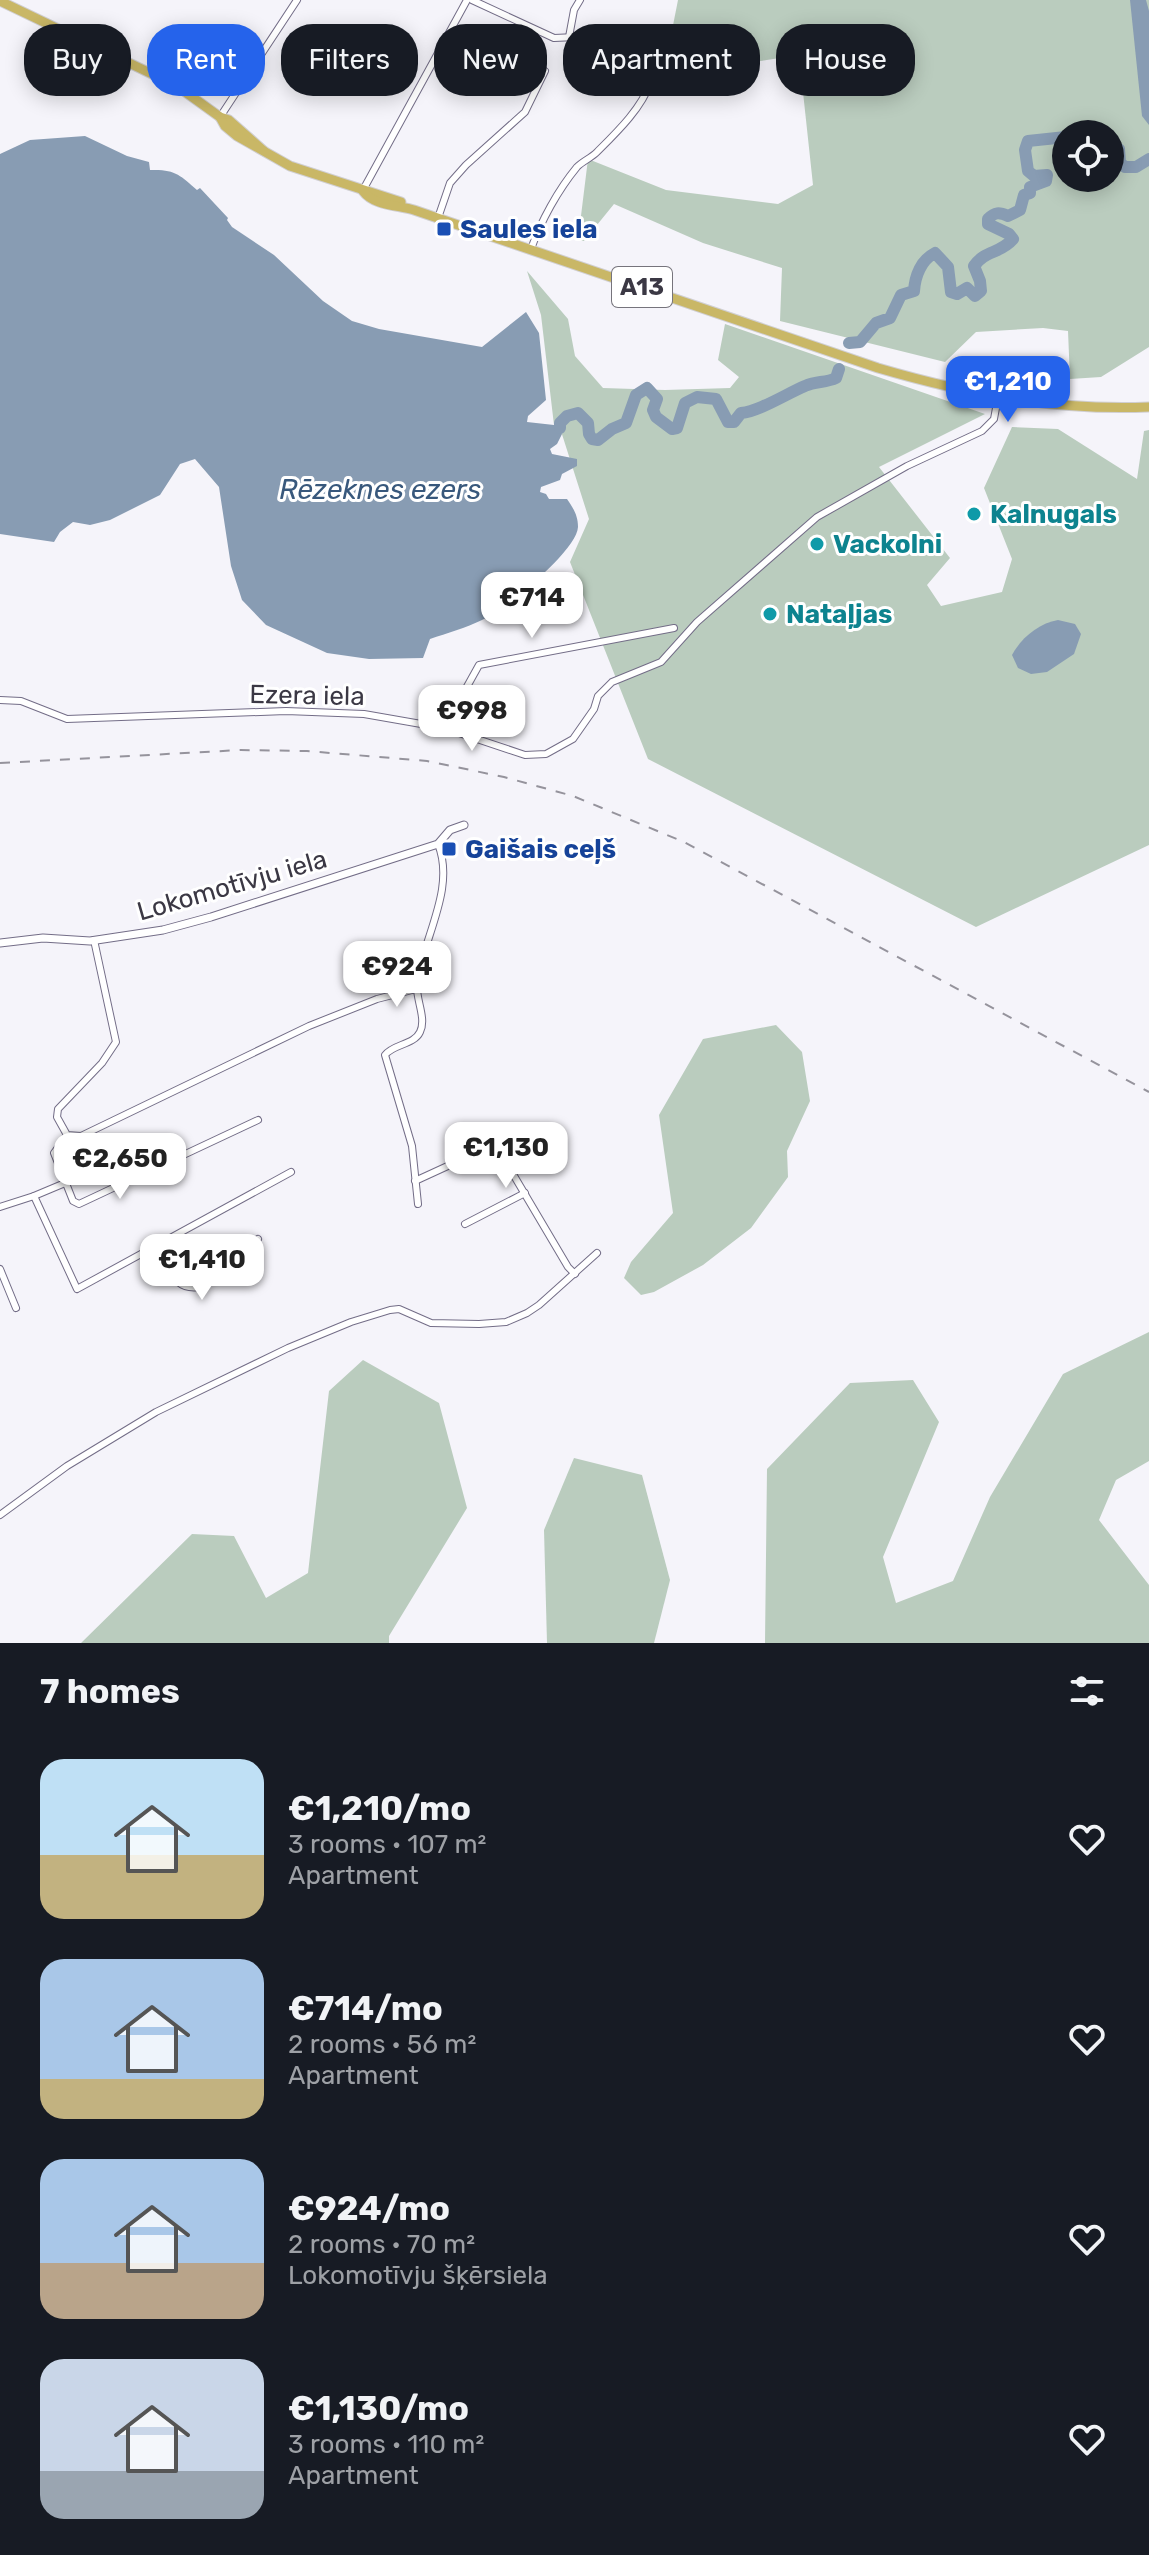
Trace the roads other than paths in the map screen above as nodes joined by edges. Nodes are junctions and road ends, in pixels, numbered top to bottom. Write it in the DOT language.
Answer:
graph roads {
  1 [pos="297,0"];
  2 [pos="469,0"];
  3 [pos="580,0"];
  4 [pos="0,1"];
  5 [pos="571,24"];
  6 [pos="563,37"];
  7 [pos="533,96"];
  8 [pos="645,96"];
  9 [pos="220,117"];
  10 [pos="363,191"];
  11 [pos="438,218"];
  12 [pos="531,249"];
  13 [pos="998,397"];
  14 [pos="1149,407"];
  15 [pos="674,628"];
  16 [pos="0,700"];
  17 [pos="444,728"];
  18 [pos="464,825"];
  19 [pos="438,844"];
  20 [pos="94,940"];
  21 [pos="0,943"];
  22 [pos="416,989"];
  23 [pos="258,1120"];
  24 [pos="67,1135"];
  25 [pos="291,1172"];
  26 [pos="415,1181"];
  27 [pos="65,1183"];
  28 [pos="525,1193"];
  29 [pos="34,1196"];
  30 [pos="418,1204"];
  31 [pos="0,1207"];
  32 [pos="465,1224"];
  33 [pos="258,1239"];
  34 [pos="157,1246"];
  35 [pos="597,1253"];
  36 [pos="0,1269"];
  37 [pos="575,1274"];
  38 [pos="16,1308"];
  39 [pos="0,1515"];
  1 -- 9 [label="street"];
  2 -- 6 [label="street"];
  2 -- 10 [label="street"];
  3 -- 5 [label="street"];
  4 -- 9 [label="main road, A13"];
  7 -- 11 [label="street"];
  8 -- 12 [label="street"];
  9 -- 10 [label="main road, A13"];
  10 -- 11 [label="main road, A13"];
  11 -- 12 [label="main road, A13"];
  12 -- 13 [label="main road, A13"];
  13 -- 14 [label="main road, A13"];
  13 -- 17 [label="street, Ezera iela"];
  15 -- 17 [label="street"];
  16 -- 17 [label="street, Ezera iela"];
  18 -- 19 [label="street, Lokomotīvju iela"];
  19 -- 20 [label="street, Lokomotīvju iela"];
  19 -- 22 [label="street"];
  20 -- 21 [label="street, Lokomotīvju iela"];
  20 -- 24 [label="street"];
  22 -- 24 [label="street"];
  22 -- 26 [label="street"];
  23 -- 27 [label="street"];
  24 -- 27 [label="street"];
  25 -- 34 [label="street"];
  26 -- 28 [label="street"];
  26 -- 30 [label="street"];
  27 -- 29 [label="street"];
  28 -- 32 [label="street"];
  28 -- 37 [label="street"];
  29 -- 31 [label="street"];
  29 -- 34 [label="street"];
  33 -- 34 [label="street"];
  35 -- 37 [label="street"];
  36 -- 38 [label="street"];
  37 -- 39 [label="street"];
}
